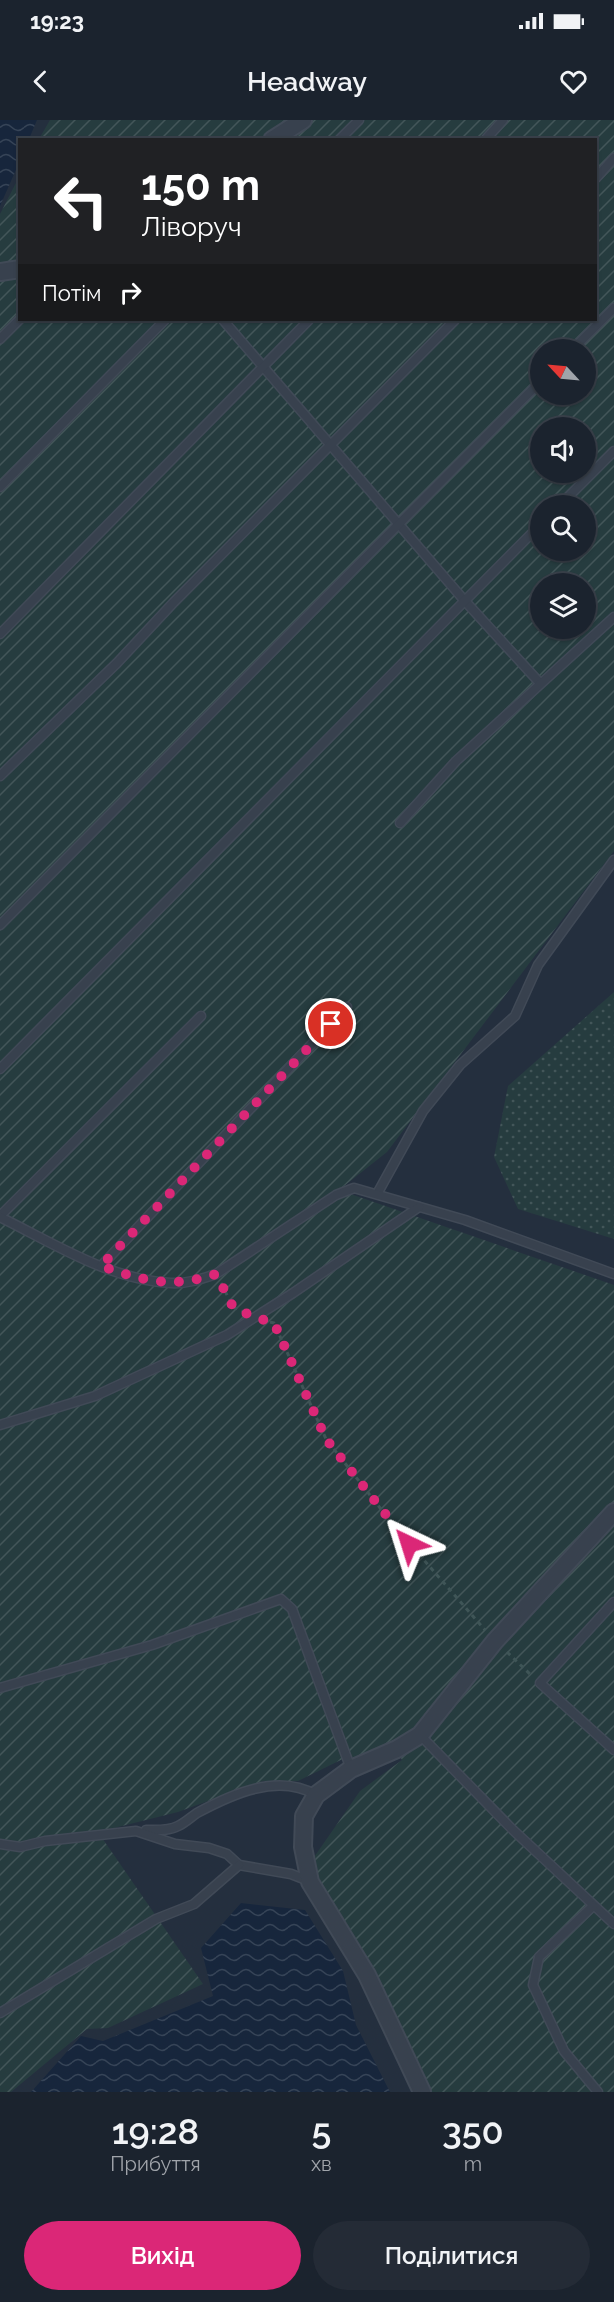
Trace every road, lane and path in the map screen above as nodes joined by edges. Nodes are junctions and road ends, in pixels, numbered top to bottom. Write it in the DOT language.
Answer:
graph roads {
  1 [pos="303,120"];
  2 [pos="359,120"];
  3 [pos="503,120"];
  4 [pos="275,138"];
  5 [pos="341,138"];
  6 [pos="487,138"];
  7 [pos="614,158"];
  8 [pos="597,177"];
  9 [pos="18,269"];
  10 [pos="0,272"];
  11 [pos="614,308"];
  12 [pos="18,321"];
  13 [pos="164,321"];
  14 [pos="224,321"];
  15 [pos="308,321"];
  16 [pos="454,321"];
  17 [pos="0,339"];
  18 [pos="583,339"];
  19 [pos="264,366"];
  20 [pos="530,391"];
  21 [pos="330,445"];
  22 [pos="614,451"];
  23 [pos="0,487"];
  24 [pos="570,495"];
  25 [pos="398,522"];
  26 [pos="530,535"];
  27 [pos="464,600"];
  28 [pos="614,616"];
  29 [pos="0,634"];
  30 [pos="539,682"];
  31 [pos="0,776"];
  32 [pos="400,823"];
  33 [pos="614,860"];
  34 [pos="0,925"];
  35 [pos="347,1007"];
  36 [pos="201,1016"];
  37 [pos="0,1069"];
  38 [pos="377,1194"];
  39 [pos="419,1207"];
  40 [pos="0,1216"];
  41 [pos="101,1266"];
  42 [pos="216,1274"];
  43 [pos="614,1274"];
  44 [pos="254,1317"];
  45 [pos="0,1425"];
  46 [pos="614,1512"];
  47 [pos="614,1602"];
  48 [pos="495,1641"];
  49 [pos="540,1683"];
  50 [pos="0,1688"];
  51 [pos="420,1735"];
  52 [pos="614,1750"];
  53 [pos="351,1769"];
  54 [pos="316,1795"];
  55 [pos="136,1831"];
  56 [pos="1,1842"];
  57 [pos="239,1865"];
  58 [pos="310,1882"];
  59 [pos="592,1906"];
  60 [pos="614,1924"];
  61 [pos="0,2013"];
  62 [pos="422,2092"];
  63 [pos="598,2092"];
  1 -- 4 [label="street"];
  2 -- 5 [label="lane"];
  3 -- 6 [label="lane"];
  7 -- 8 [label="lane"];
  9 -- 10 [label="street"];
  11 -- 18 [label="lane"];
  12 -- 17 [label="lane"];
  13 -- 23 [label="lane"];
  14 -- 19 [label="lane"];
  15 -- 19 [label="lane"];
  16 -- 21 [label="lane"];
  19 -- 21 [label="lane"];
  19 -- 29 [label="lane"];
  20 -- 25 [label="lane"];
  21 -- 25 [label="lane"];
  21 -- 31 [label="lane"];
  22 -- 24 [label="lane"];
  25 -- 27 [label="lane"];
  25 -- 34 [label="lane"];
  26 -- 27 [label="lane"];
  27 -- 30 [label="lane"];
  27 -- 37 [label="lane"];
  28 -- 30 [label="lane"];
  30 -- 32 [label="lane"];
  33 -- 38 [label="lane"];
  35 -- 41 [label="lane"];
  36 -- 40 [label="lane"];
  38 -- 39 [label="lane"];
  38 -- 42 [label="lane"];
  39 -- 43 [label="lane"];
  39 -- 44 [label="lane"];
  40 -- 41 [label="lane"];
  41 -- 42 [label="lane"];
  42 -- 44 [label="path"];
  44 -- 45 [label="lane"];
  44 -- 48 [label="path"];
  46 -- 48 [label="street"];
  47 -- 49 [label="lane"];
  48 -- 49 [label="path"];
  48 -- 51 [label="street"];
  49 -- 52 [label="lane"];
  50 -- 53 [label="lane"];
  51 -- 53 [label="street"];
  51 -- 59 [label="lane"];
  53 -- 54 [label="street"];
  54 -- 55 [label="lane"];
  54 -- 58 [label="street"];
  55 -- 56 [label="lane"];
  55 -- 57 [label="lane"];
  57 -- 58 [label="lane"];
  57 -- 61 [label="lane"];
  58 -- 62 [label="street"];
  59 -- 60 [label="lane"];
  59 -- 63 [label="lane"];
}
